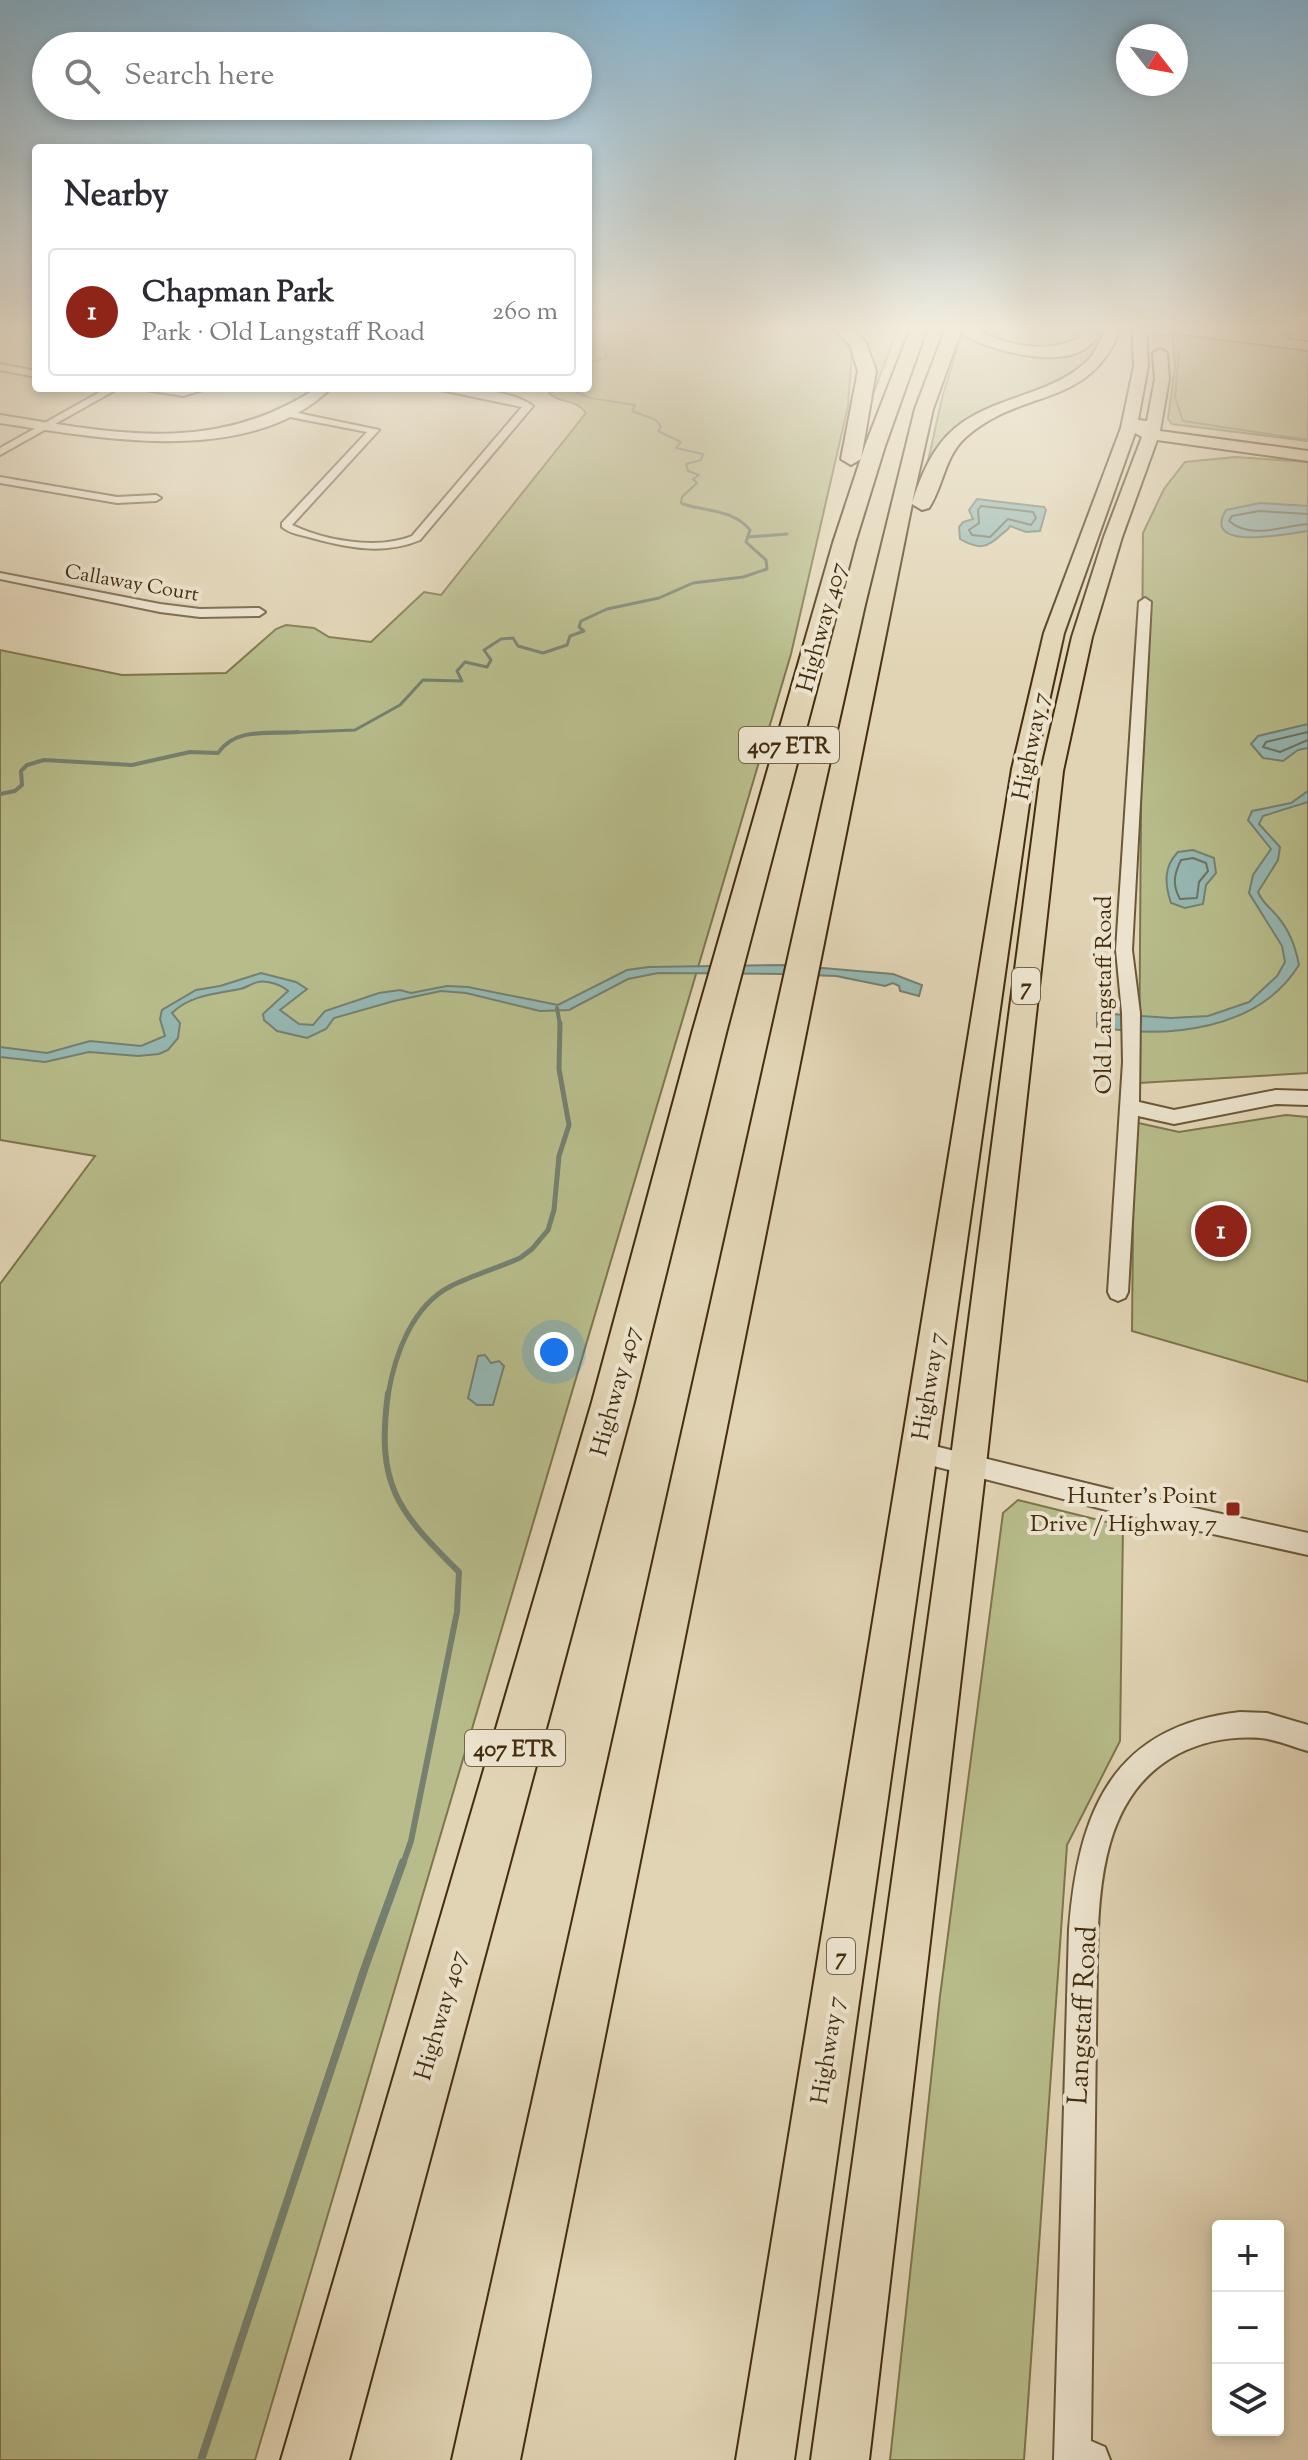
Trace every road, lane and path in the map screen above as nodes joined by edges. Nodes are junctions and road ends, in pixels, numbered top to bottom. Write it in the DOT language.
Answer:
graph roads {
  1 [pos="23,440"];
  2 [pos="34,440"];
  3 [pos="365,440"];
  4 [pos="499,440"];
  5 [pos="854,440"];
  6 [pos="877,440"];
  7 [pos="917,440"];
  8 [pos="954,440"];
  9 [pos="1139,440"];
  10 [pos="1141,440"];
  11 [pos="1210,440"];
  12 [pos="1242,440"];
  13 [pos="1308,447"];
  14 [pos="0,452"];
  15 [pos="1308,456"];
  16 [pos="0,459"];
  17 [pos="0,480"];
  18 [pos="156,498"];
  19 [pos="0,576"];
  20 [pos="835,578"];
  21 [pos="1145,602"];
  22 [pos="878,605"];
  23 [pos="259,612"];
  24 [pos="1308,1098"];
  25 [pos="1129,1107"];
  26 [pos="1118,1292"];
  27 [pos="918,1452"];
  28 [pos="968,1465"];
  29 [pos="1308,1544"];
  30 [pos="1308,1738"];
  31 [pos="1079,2457"];
  32 [pos="315,2460"];
  33 [pos="486,2460"];
  34 [pos="765,2460"];
  35 [pos="840,2460"];
  1 -- 14 [label="street"];
  2 -- 16 [label="street"];
  3 -- 4 [label="street"];
  5 -- 20 [label="highway"];
  6 -- 20 [label="highway, Highway 407 / 407 ETR"];
  7 -- 22 [label="highway, Highway 407 / 407 ETR"];
  8 -- 22 [label="highway"];
  9 -- 27 [label="main road, Highway 7 / 7"];
  10 -- 28 [label="main road, Highway 7 / 7"];
  11 -- 15 [label="main road"];
  12 -- 13 [label="main road"];
  17 -- 18 [label="street"];
  19 -- 23 [label="street, Callaway Court"];
  20 -- 32 [label="highway, Highway 407 / 407 ETR"];
  21 -- 25 [label="street, Old Langstaff Road"];
  22 -- 33 [label="highway, Highway 407 / 407 ETR"];
  24 -- 25 [label="street"];
  25 -- 26 [label="street, Old Langstaff Road"];
  27 -- 28 [label="street"];
  27 -- 34 [label="main road, Highway 7 / 7"];
  28 -- 29 [label="street"];
  28 -- 35 [label="main road, Highway 7 / 7"];
  30 -- 31 [label="street, Langstaff Road"];
}
